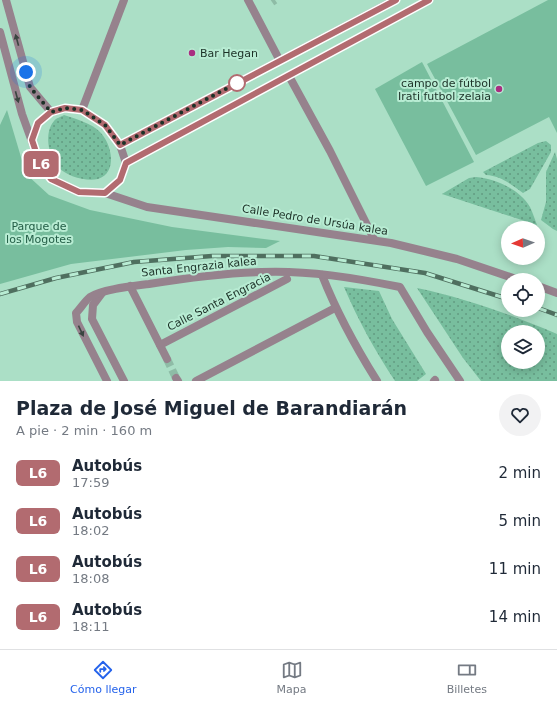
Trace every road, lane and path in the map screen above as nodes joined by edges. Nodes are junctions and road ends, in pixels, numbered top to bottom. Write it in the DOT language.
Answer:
graph roads {
  1 [pos="6,0"];
  2 [pos="124,0"];
  3 [pos="248,0"];
  4 [pos="396,0"];
  5 [pos="429,0"];
  6 [pos="0,32"];
  7 [pos="280,61"];
  8 [pos="289,76"];
  9 [pos="82,110"];
  10 [pos="51,112"];
  11 [pos="32,140"];
  12 [pos="120,145"];
  13 [pos="126,163"];
  14 [pos="105,193"];
  15 [pos="374,239"];
  16 [pos="501,274"];
  17 [pos="322,275"];
  18 [pos="288,279"];
  19 [pos="130,286"];
  20 [pos="545,289"];
  21 [pos="102,292"];
  22 [pos="557,293"];
  23 [pos="335,308"];
  24 [pos="160,345"];
  25 [pos="167,359"];
  26 [pos="107,381"];
  27 [pos="124,381"];
  28 [pos="196,381"];
  29 [pos="377,381"];
  30 [pos="460,381"];
  10 -- 1 [label="street, one-way"];
  2 -- 9 [label="street"];
  3 -- 7 [label="street"];
  4 -- 7 [label="street"];
  5 -- 8 [label="street"];
  6 -- 11 [label="street, one-way"];
  7 -- 12 [label="street"];
  8 -- 13 [label="street"];
  8 -- 15 [label="street"];
  9 -- 10 [label="street"];
  9 -- 12 [label="street"];
  10 -- 11 [label="street"];
  11 -- 14 [label="street"];
  12 -- 13 [label="street"];
  13 -- 14 [label="street"];
  14 -- 15 [label="street, Calle Pedro de Ursúa kalea"];
  15 -- 16 [label="street, Calle Pedro de Ursúa kalea"];
  17 -- 19 [label="street, Santa Engrazia kalea"];
  17 -- 23 [label="street"];
  17 -- 30 [label="street, Santa Engrazia kalea"];
  18 -- 24 [label="street, Calle Santa Engracia"];
  19 -- 21 [label="street, Santa Engrazia kalea"];
  19 -- 24 [label="street"];
  20 -- 22 [label="street"];
  21 -- 26 [label="street, Santa Engrazia kalea, one-way"];
  21 -- 27 [label="street"];
  23 -- 28 [label="street"];
  23 -- 29 [label="street"];
  24 -- 25 [label="street"];
}
